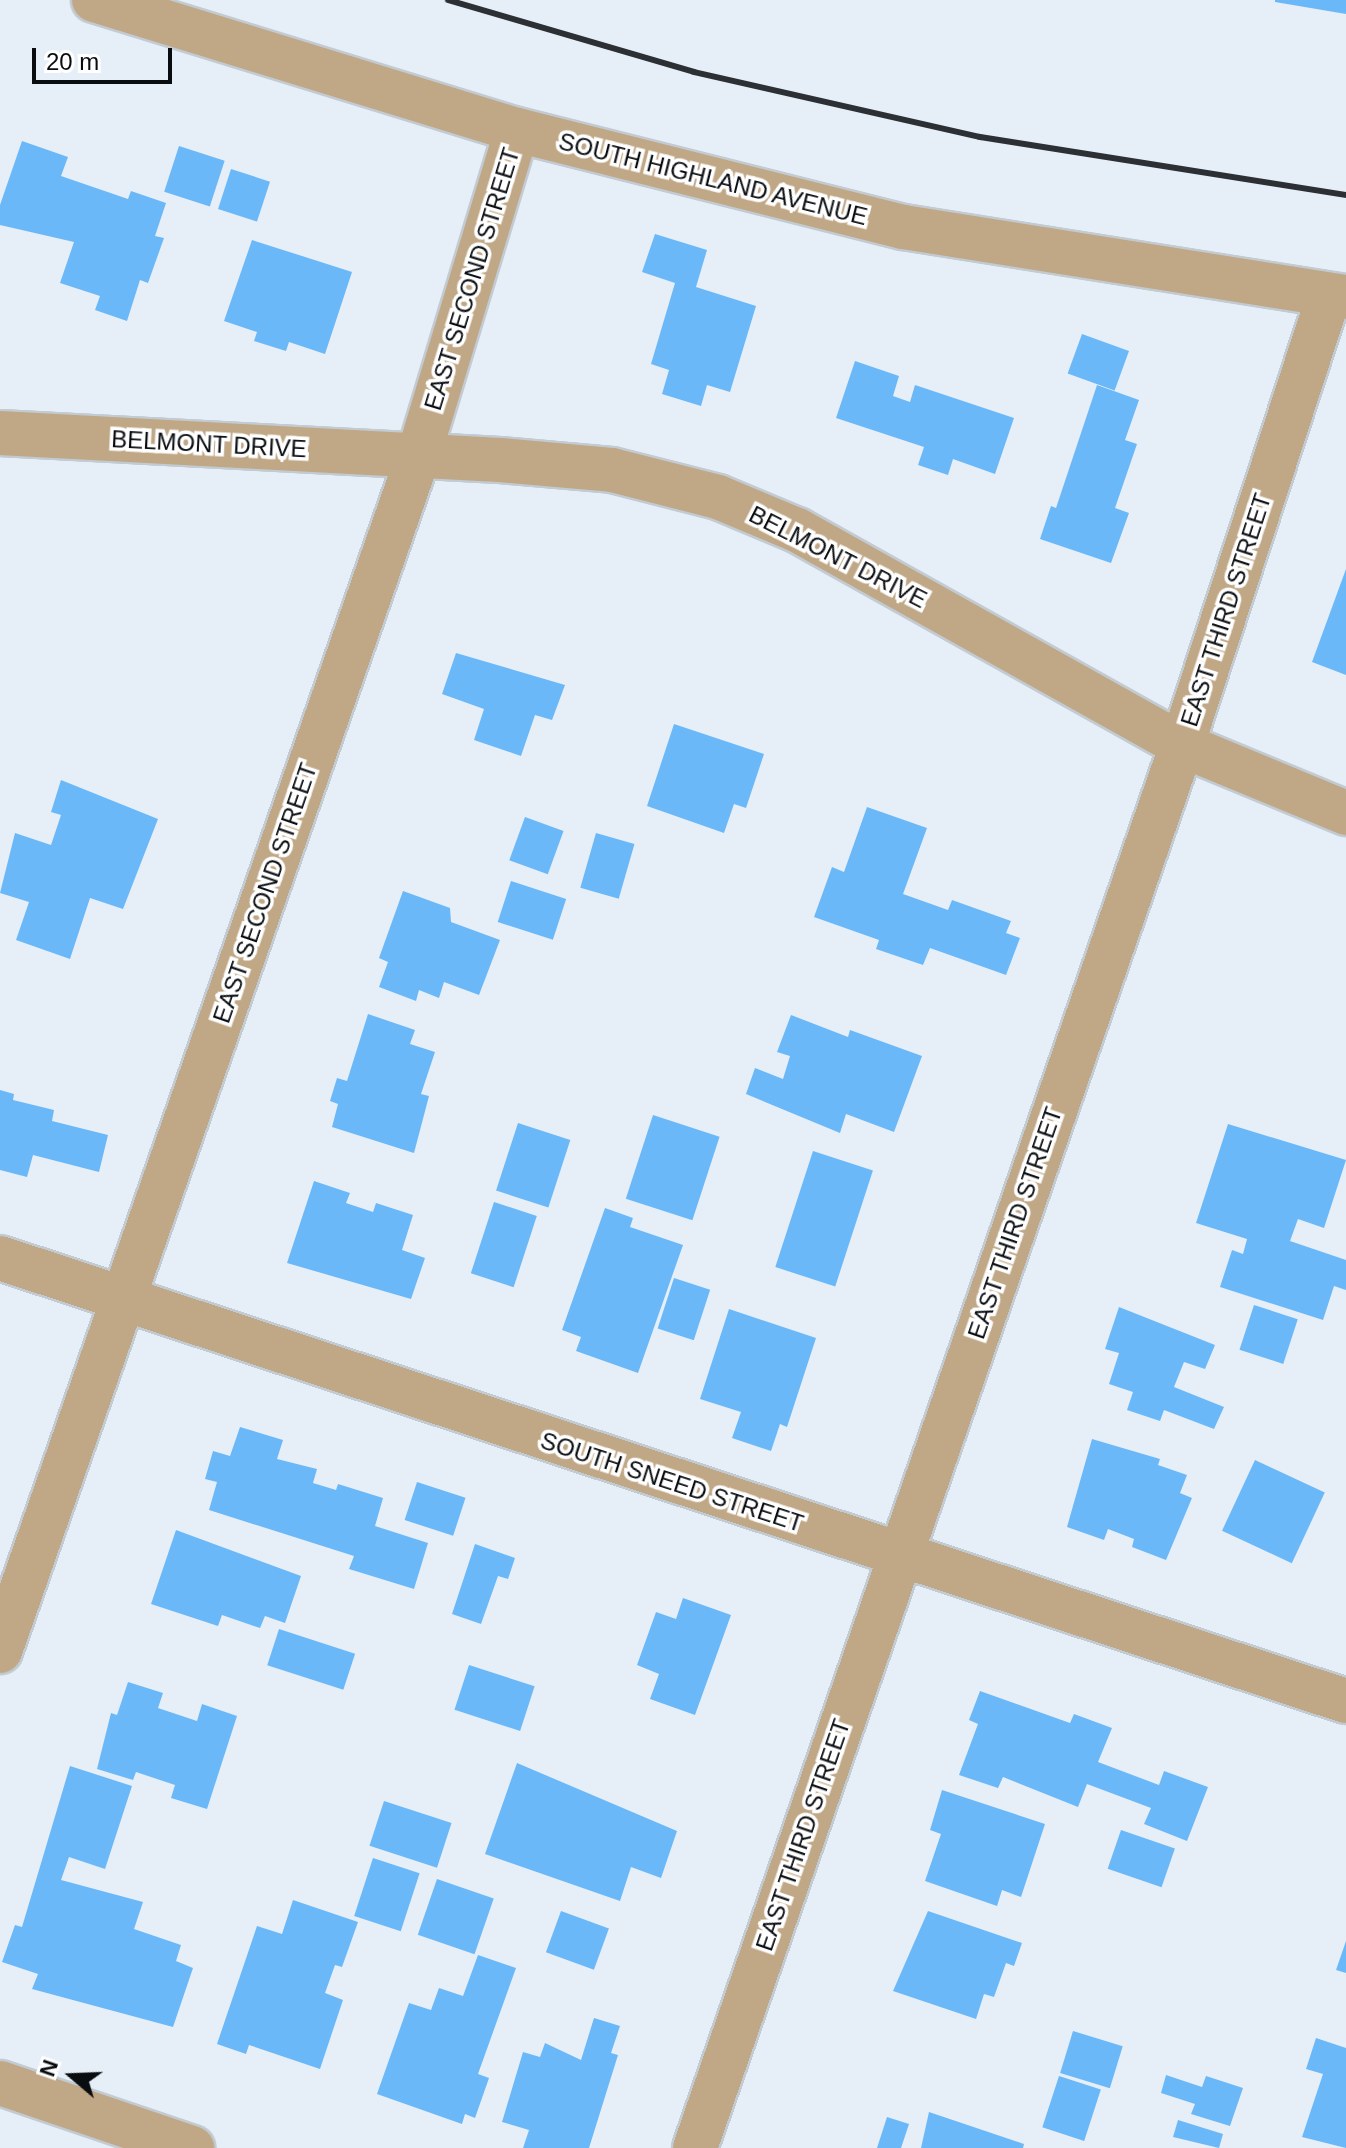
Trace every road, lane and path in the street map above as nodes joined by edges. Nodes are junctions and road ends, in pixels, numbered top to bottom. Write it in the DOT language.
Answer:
graph roads {
  1 [pos="94,0"];
  2 [pos="517,130"];
  3 [pos="1338,296"];
  4 [pos="0,433"];
  5 [pos="419,454"];
  6 [pos="1182,745"];
  7 [pos="1346,813"];
  8 [pos="0,1258"];
  9 [pos="121,1301"];
  10 [pos="899,1557"];
  11 [pos="0,1651"];
  12 [pos="1346,1701"];
  13 [pos="0,2083"];
  14 [pos="192,2148"];
  15 [pos="695,2148"];
  1 -- 2 [label="street, SOUTH HIGHLAND AVENUE"];
  2 -- 3 [label="street, SOUTH HIGHLAND AVENUE"];
  2 -- 5 [label="street, EAST SECOND STREET"];
  3 -- 6 [label="street, EAST THIRD STREET"];
  4 -- 5 [label="street, BELMONT DRIVE"];
  5 -- 6 [label="street, BELMONT DRIVE"];
  5 -- 9 [label="street, EAST SECOND STREET"];
  6 -- 7 [label="street, BELMONT DRIVE"];
  6 -- 10 [label="street, EAST THIRD STREET"];
  8 -- 9 [label="street, SOUTH SNEED STREET"];
  9 -- 10 [label="street, SOUTH SNEED STREET"];
  9 -- 11 [label="street, EAST SECOND STREET"];
  10 -- 12 [label="street, SOUTH SNEED STREET"];
  10 -- 15 [label="street, EAST THIRD STREET"];
  13 -- 14 [label="street"];
}
